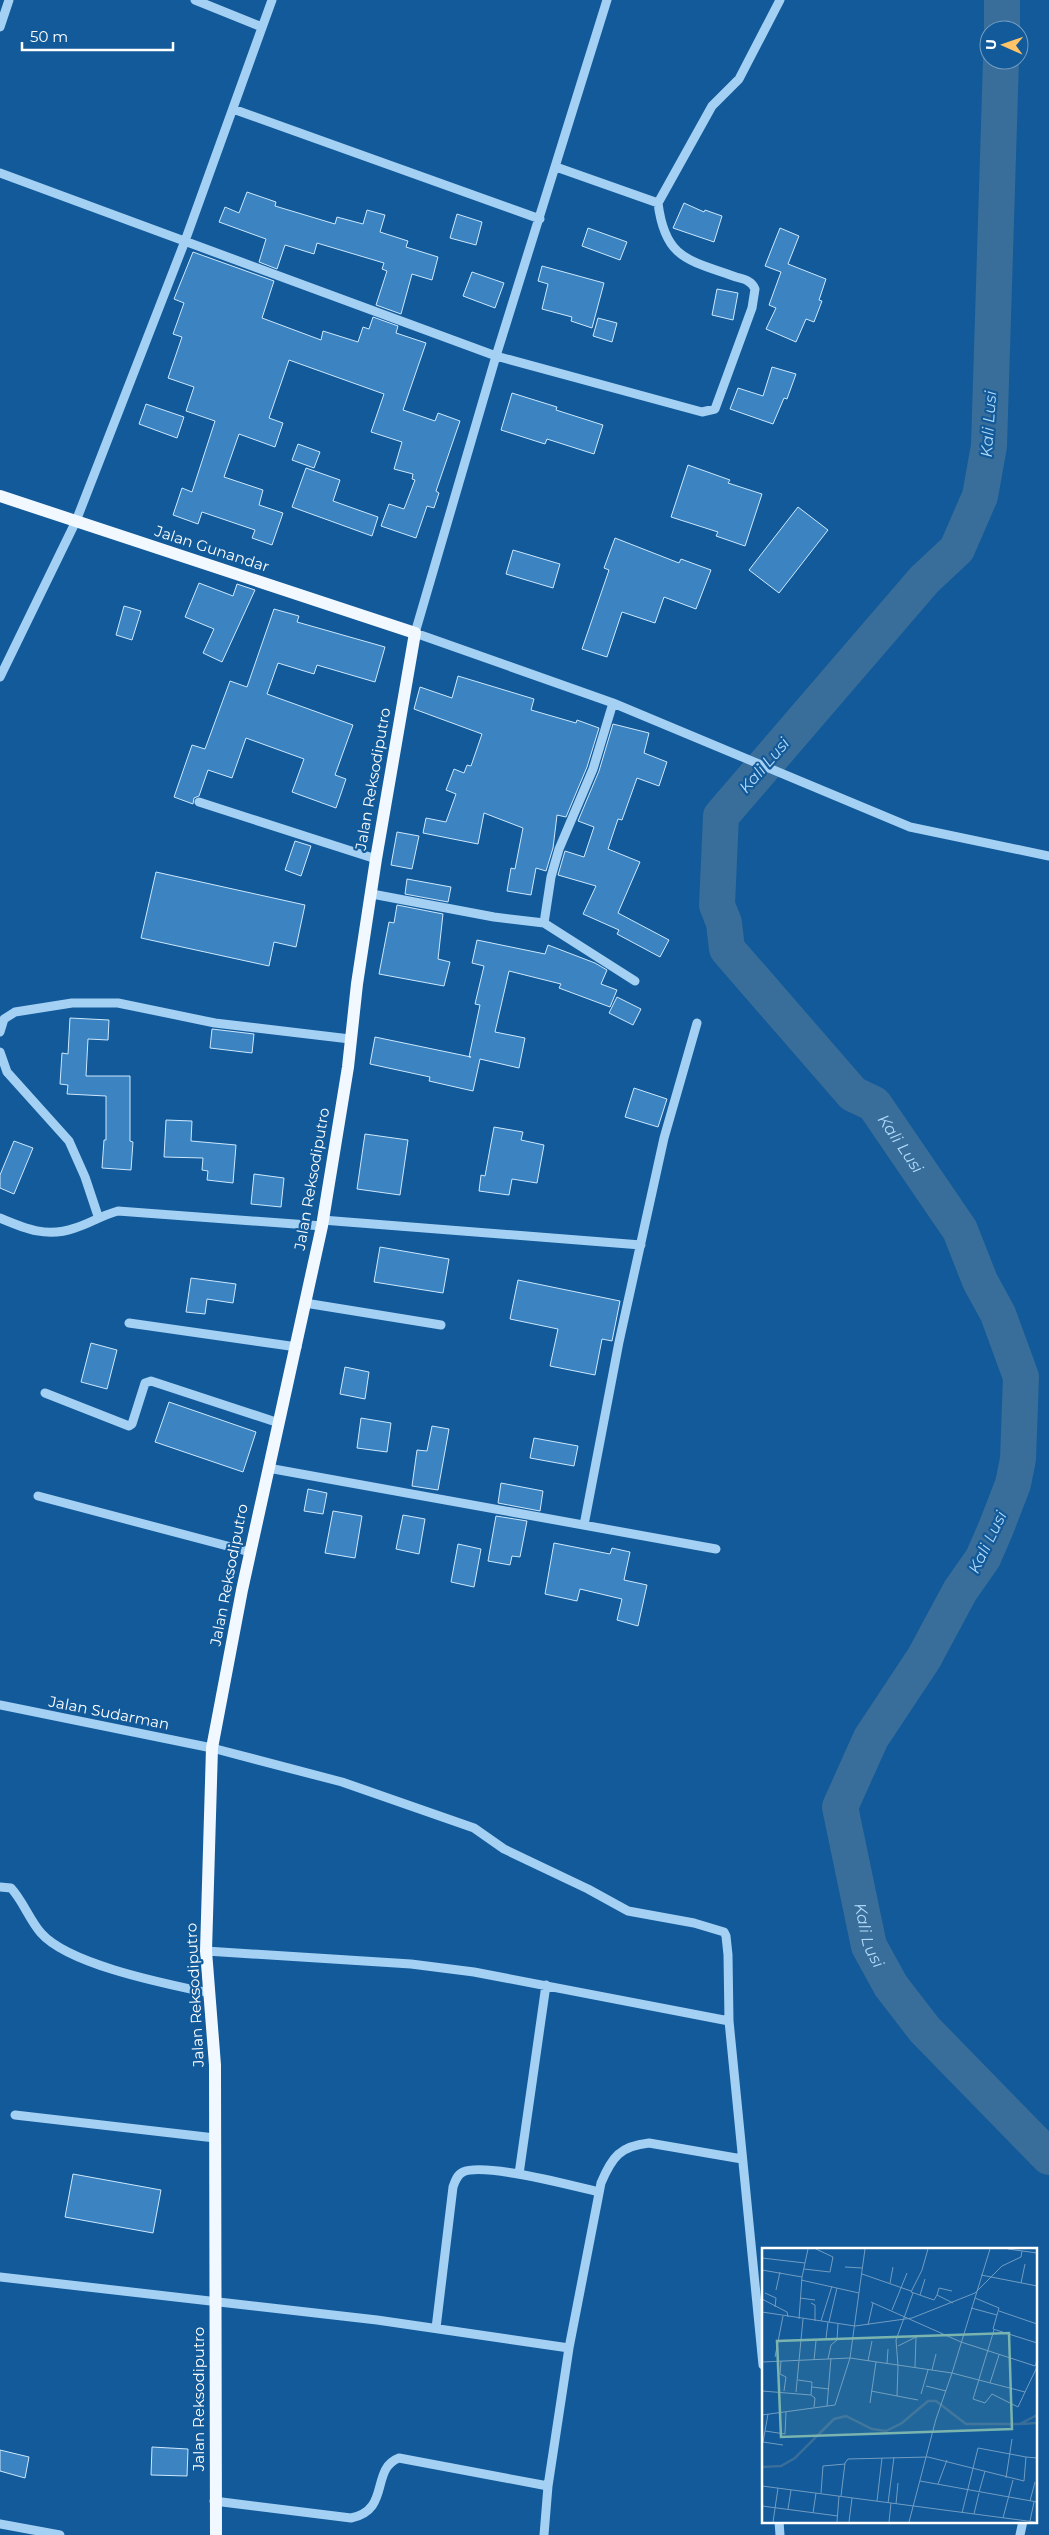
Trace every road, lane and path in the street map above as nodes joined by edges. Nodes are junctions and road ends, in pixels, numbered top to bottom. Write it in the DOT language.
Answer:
graph roads {
  1 [pos="10,0"];
  2 [pos="195,0"];
  3 [pos="272,0"];
  4 [pos="607,0"];
  5 [pos="780,0"];
  6 [pos="0,27"];
  7 [pos="262,27"];
  8 [pos="233,109"];
  9 [pos="556,167"];
  10 [pos="0,173"];
  11 [pos="658,203"];
  12 [pos="540,219"];
  13 [pos="185,241"];
  14 [pos="496,356"];
  15 [pos="0,496"];
  16 [pos="76,521"];
  17 [pos="415,633"];
  18 [pos="0,677"];
  19 [pos="613,703"];
  20 [pos="199,802"];
  21 [pos="1049,856"];
  22 [pos="376,859"];
  23 [pos="372,894"];
  24 [pos="544,923"];
  25 [pos="635,981"];
  26 [pos="697,1023"];
  27 [pos="0,1032"];
  28 [pos="350,1039"];
  29 [pos="0,1052"];
  30 [pos="98,1216"];
  31 [pos="0,1218"];
  32 [pos="322,1222"];
  33 [pos="641,1245"];
  34 [pos="305,1303"];
  35 [pos="129,1323"];
  36 [pos="442,1325"];
  37 [pos="297,1347"];
  38 [pos="45,1393"];
  39 [pos="279,1423"];
  40 [pos="268,1468"];
  41 [pos="38,1496"];
  42 [pos="584,1525"];
  43 [pos="716,1549"];
  44 [pos="250,1552"];
  45 [pos="0,1705"];
  46 [pos="213,1744"];
  47 [pos="0,1887"];
  48 [pos="206,1951"];
  49 [pos="546,1985"];
  50 [pos="209,1993"];
  51 [pos="729,2021"];
  52 [pos="15,2115"];
  53 [pos="215,2138"];
  54 [pos="742,2159"];
  55 [pos="519,2174"];
  56 [pos="599,2192"];
  57 [pos="0,2278"];
  58 [pos="216,2302"];
  59 [pos="436,2328"];
  60 [pos="569,2348"];
  61 [pos="762,2355"];
  62 [pos="548,2486"];
  63 [pos="214,2501"];
  64 [pos="779,2522"];
  65 [pos="1023,2522"];
  66 [pos="0,2524"];
  67 [pos="60,2535"];
  68 [pos="216,2535"];
  69 [pos="544,2535"];
  70 [pos="780,2535"];
  71 [pos="1020,2535"];
  1 -- 6 [label="street"];
  2 -- 7 [label="street"];
  3 -- 7 [label="street"];
  4 -- 9 [label="street"];
  5 -- 11 [label="street"];
  7 -- 8 [label="street"];
  8 -- 12 [label="street"];
  8 -- 13 [label="street"];
  9 -- 11 [label="street"];
  9 -- 12 [label="street"];
  10 -- 13 [label="street"];
  11 -- 14 [label="street"];
  12 -- 14 [label="street"];
  13 -- 14 [label="street"];
  13 -- 16 [label="street"];
  14 -- 17 [label="street"];
  15 -- 16 [label="main road, Jalan Gunandar"];
  16 -- 17 [label="main road, Jalan Gunandar"];
  16 -- 18 [label="street"];
  17 -- 19 [label="street"];
  17 -- 22 [label="main road, Jalan Reksodiputro"];
  19 -- 21 [label="street"];
  19 -- 24 [label="street"];
  20 -- 22 [label="street"];
  22 -- 23 [label="main road, Jalan Reksodiputro"];
  23 -- 24 [label="street"];
  23 -- 28 [label="main road, Jalan Reksodiputro"];
  24 -- 25 [label="street"];
  26 -- 33 [label="street"];
  27 -- 28 [label="street"];
  28 -- 32 [label="main road, Jalan Reksodiputro"];
  29 -- 30 [label="street"];
  30 -- 31 [label="street"];
  30 -- 32 [label="street"];
  32 -- 33 [label="street"];
  32 -- 34 [label="main road, Jalan Reksodiputro"];
  33 -- 42 [label="street"];
  34 -- 36 [label="street"];
  34 -- 37 [label="main road, Jalan Reksodiputro"];
  35 -- 37 [label="street"];
  37 -- 39 [label="main road, Jalan Reksodiputro"];
  38 -- 39 [label="street"];
  39 -- 40 [label="main road, Jalan Reksodiputro"];
  40 -- 42 [label="street"];
  40 -- 44 [label="main road, Jalan Reksodiputro"];
  41 -- 44 [label="street"];
  42 -- 43 [label="street"];
  44 -- 46 [label="main road, Jalan Reksodiputro"];
  45 -- 46 [label="street, Jalan Sudarman"];
  46 -- 48 [label="main road, Jalan Reksodiputro"];
  46 -- 51 [label="street, Jalan Sudarman"];
  47 -- 50 [label="street"];
  48 -- 49 [label="street"];
  48 -- 50 [label="main road, Jalan Reksodiputro"];
  49 -- 51 [label="street"];
  49 -- 55 [label="street"];
  50 -- 53 [label="main road, Jalan Reksodiputro"];
  51 -- 54 [label="street, Jalan Sudarman"];
  52 -- 53 [label="street"];
  53 -- 58 [label="main road, Jalan Reksodiputro"];
  54 -- 56 [label="street"];
  54 -- 61 [label="street, Jalan Sudarman"];
  55 -- 56 [label="street"];
  55 -- 59 [label="street"];
  56 -- 60 [label="street"];
  57 -- 58 [label="street"];
  58 -- 59 [label="street"];
  58 -- 63 [label="main road, Jalan Reksodiputro"];
  59 -- 60 [label="street"];
  60 -- 62 [label="street"];
  62 -- 63 [label="street"];
  62 -- 69 [label="street"];
  63 -- 68 [label="main road, Jalan Reksodiputro"];
  64 -- 70 [label="street"];
  65 -- 71 [label="street"];
  66 -- 67 [label="street"];
}
